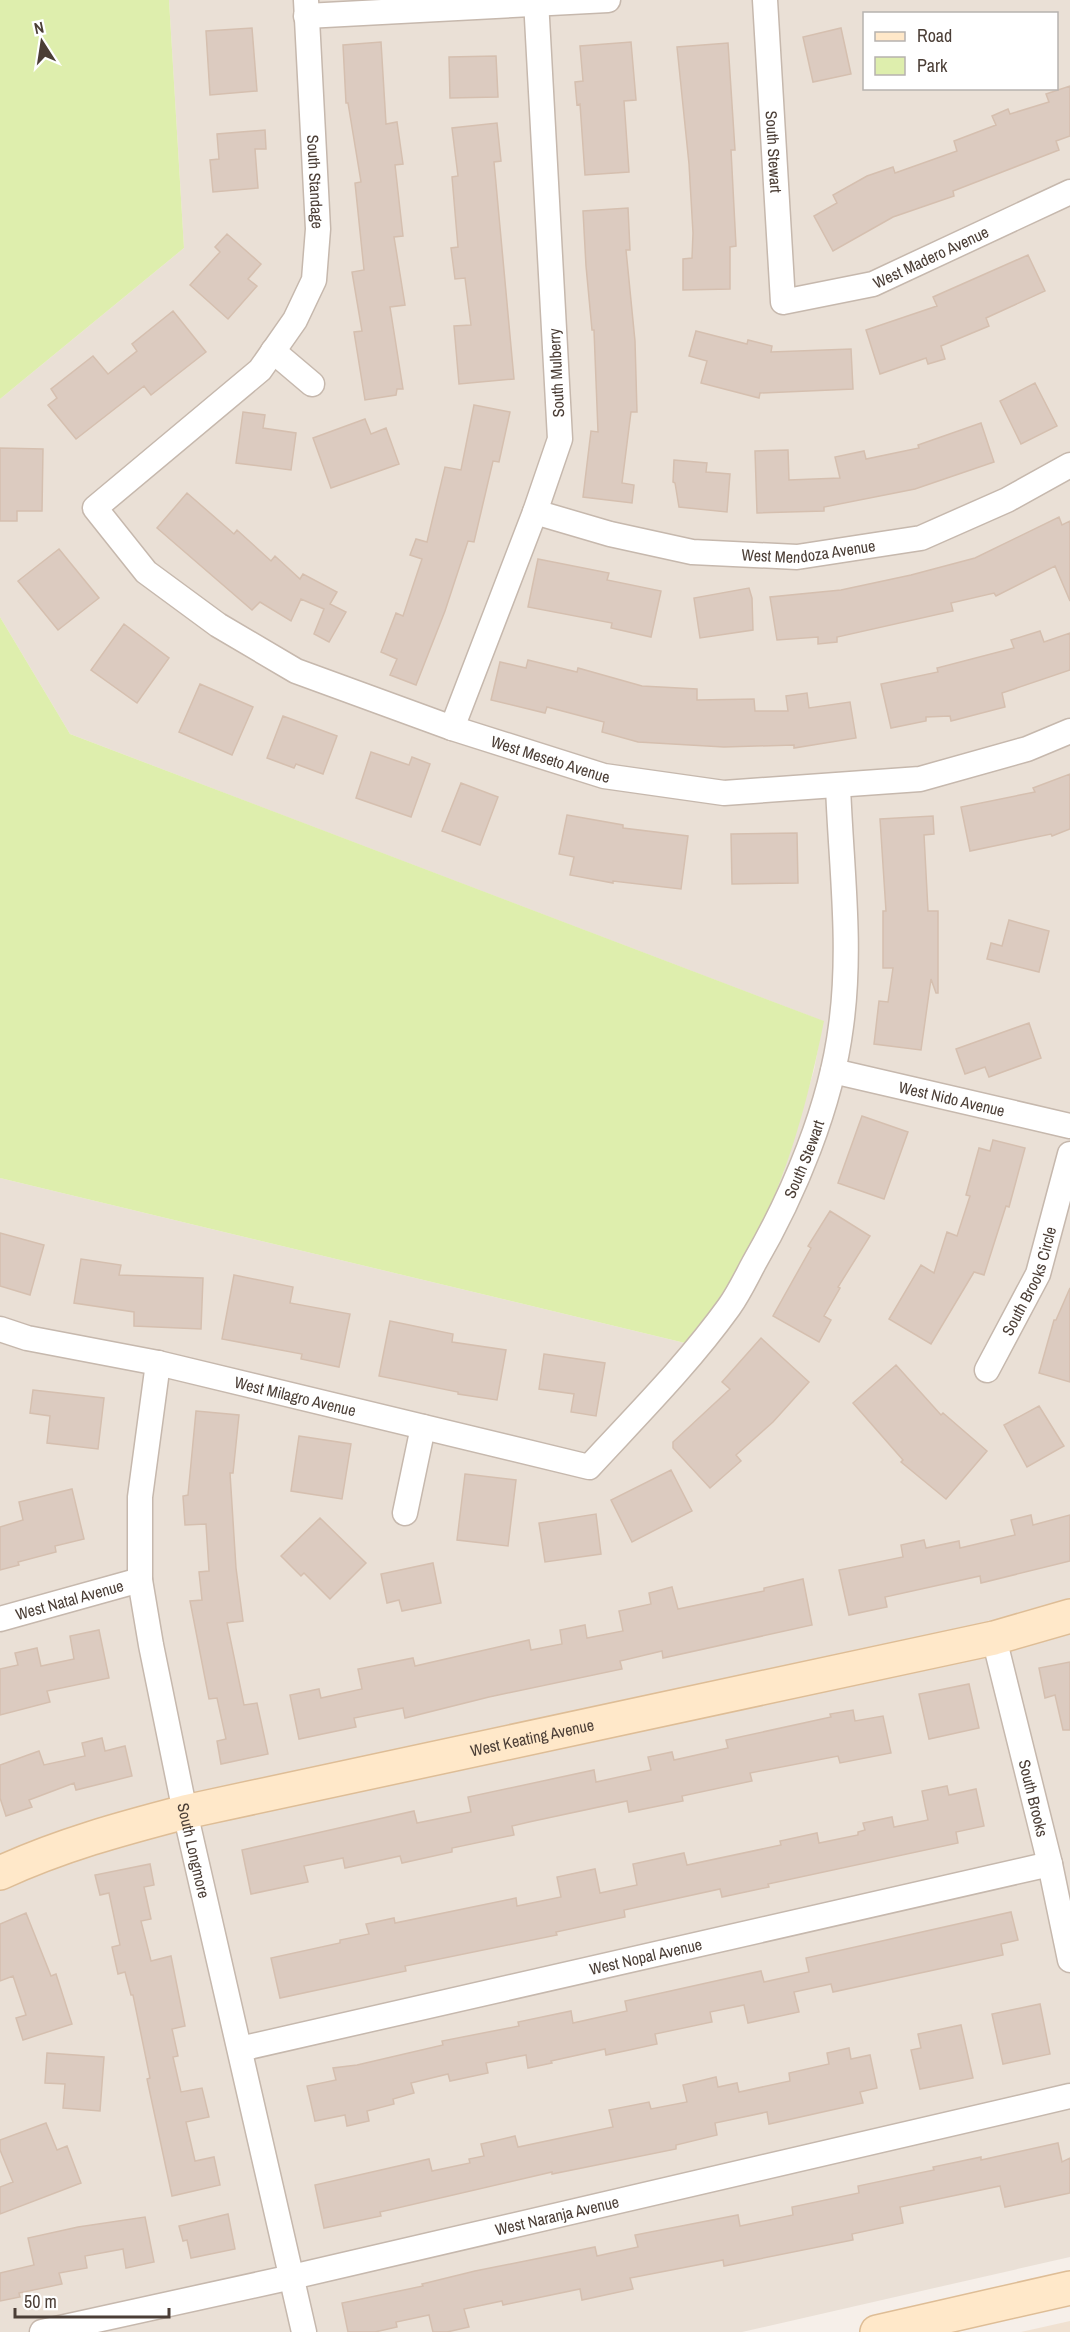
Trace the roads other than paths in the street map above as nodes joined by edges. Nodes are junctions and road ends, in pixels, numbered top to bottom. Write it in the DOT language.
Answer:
graph roads {
  1 [pos="608,0"];
  2 [pos="765,0"];
  3 [pos="536,2"];
  4 [pos="306,8"];
  5 [pos="1070,192"];
  6 [pos="783,302"];
  7 [pos="273,351"];
  8 [pos="312,384"];
  9 [pos="1070,465"];
  10 [pos="95,507"];
  11 [pos="535,512"];
  12 [pos="452,728"];
  13 [pos="1070,731"];
  14 [pos="838,786"];
  15 [pos="833,1071"];
  16 [pos="1070,1126"];
  17 [pos="1070,1154"];
  18 [pos="0,1329"];
  19 [pos="158,1363"];
  20 [pos="987,1370"];
  21 [pos="423,1427"];
  22 [pos="589,1467"];
  23 [pos="405,1513"];
  24 [pos="140,1581"];
  25 [pos="1070,1616"];
  26 [pos="0,1619"];
  27 [pos="994,1638"];
  28 [pos="185,1812"];
  29 [pos="1050,1864"];
  30 [pos="0,1873"];
  31 [pos="1070,1960"];
  32 [pos="240,2049"];
  33 [pos="1070,2096"];
  34 [pos="292,2277"];
  35 [pos="1070,2288"];
  36 [pos="42,2332"];
  37 [pos="304,2332"];
  38 [pos="878,2332"];
  1 -- 3 [label="street"];
  2 -- 6 [label="street, South Stewart"];
  3 -- 4 [label="street"];
  3 -- 11 [label="street, South Mulberry"];
  4 -- 7 [label="street, South Standage"];
  5 -- 6 [label="street, West Madero Avenue"];
  7 -- 8 [label="street"];
  7 -- 10 [label="street, South Standage"];
  9 -- 11 [label="street, West Mendoza Avenue"];
  10 -- 12 [label="street, West Meseto Avenue"];
  11 -- 12 [label="street, South Mulberry"];
  12 -- 14 [label="street, West Meseto Avenue"];
  13 -- 14 [label="street, West Meseto Avenue"];
  14 -- 15 [label="street, South Stewart"];
  15 -- 16 [label="street, West Nido Avenue"];
  15 -- 22 [label="street, South Stewart"];
  17 -- 20 [label="street, South Brooks Circle"];
  18 -- 19 [label="street, West Milagro Avenue"];
  19 -- 21 [label="street, West Milagro Avenue"];
  19 -- 24 [label="street, South Longmore"];
  21 -- 22 [label="street, West Milagro Avenue"];
  21 -- 23 [label="street"];
  24 -- 26 [label="street, West Natal Avenue"];
  24 -- 28 [label="street, South Longmore"];
  25 -- 27 [label="street, West Keating Avenue"];
  27 -- 28 [label="street, West Keating Avenue"];
  27 -- 29 [label="street, South Brooks"];
  28 -- 30 [label="street, West Keating Avenue"];
  28 -- 32 [label="street, South Longmore"];
  29 -- 31 [label="street, South Brooks"];
  29 -- 32 [label="street, West Nopal Avenue"];
  32 -- 34 [label="street, South Longmore"];
  33 -- 34 [label="street, West Naranja Avenue"];
  34 -- 36 [label="street, West Naranja Avenue"];
  34 -- 37 [label="street, South Longmore"];
  35 -- 38 [label="street"];
}
